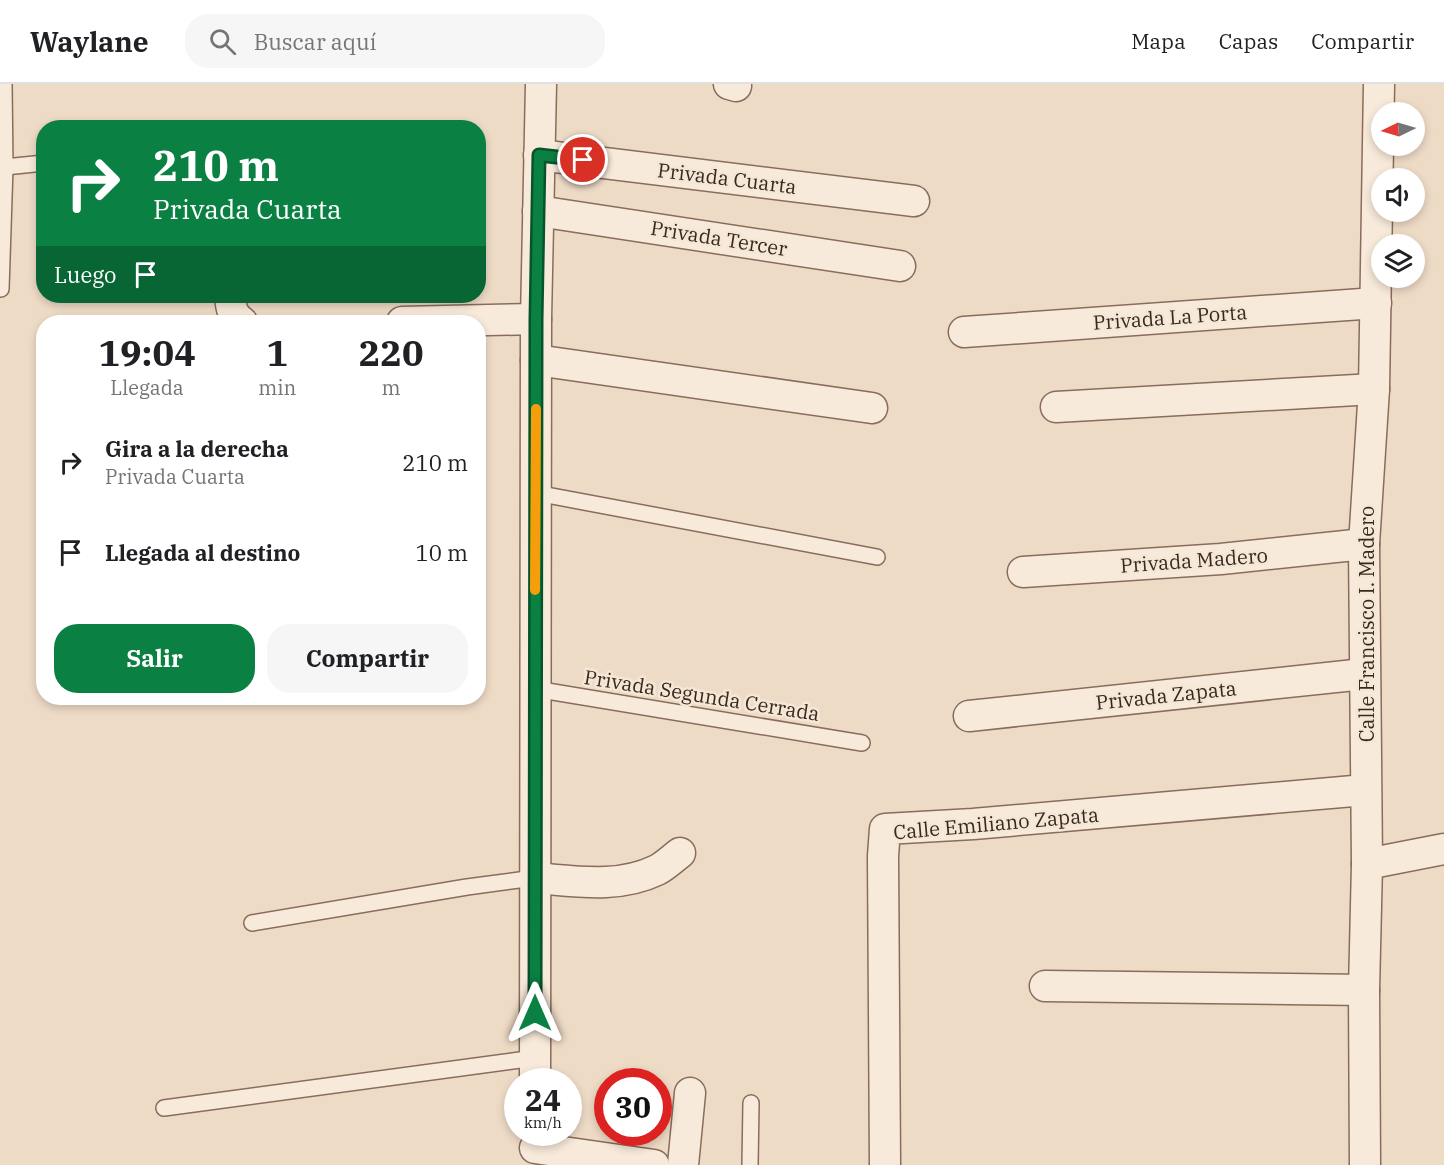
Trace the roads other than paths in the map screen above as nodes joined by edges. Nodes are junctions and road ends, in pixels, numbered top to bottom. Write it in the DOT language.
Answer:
graph roads {
  1 [pos="4,84"];
  2 [pos="541,84"];
  3 [pos="1379,84"];
  4 [pos="539,155"];
  5 [pos="36,164"];
  6 [pos="5,166"];
  7 [pos="914,201"];
  8 [pos="538,211"];
  9 [pos="900,266"];
  10 [pos="1,289"];
  11 [pos="1376,303"];
  12 [pos="536,319"];
  13 [pos="486,320"];
  14 [pos="964,332"];
  15 [pos="536,360"];
  16 [pos="1374,389"];
  17 [pos="1056,407"];
  18 [pos="872,408"];
  19 [pos="536,493"];
  20 [pos="1364,544"];
  21 [pos="877,556"];
  22 [pos="1023,572"];
  23 [pos="1364,674"];
  24 [pos="535,689"];
  25 [pos="969,716"];
  26 [pos="862,743"];
  27 [pos="1365,790"];
  28 [pos="1444,849"];
  29 [pos="680,854"];
  30 [pos="1367,864"];
  31 [pos="534,878"];
  32 [pos="252,923"];
  33 [pos="1045,986"];
  34 [pos="1364,990"];
  35 [pos="535,1068"];
  36 [pos="504,1073"];
  37 [pos="690,1093"];
  38 [pos="751,1103"];
  39 [pos="164,1108"];
  40 [pos="535,1148"];
  41 [pos="654,1165"];
  42 [pos="683,1165"];
  43 [pos="750,1165"];
  44 [pos="885,1165"];
  45 [pos="1365,1165"];
  1 -- 6 [label="lane"];
  2 -- 4 [label="street"];
  3 -- 11 [label="street, Calle Francisco I. Madero"];
  4 -- 7 [label="street, Privada Cuarta"];
  4 -- 8 [label="street"];
  5 -- 6 [label="lane"];
  6 -- 10 [label="lane"];
  8 -- 9 [label="street, Privada Tercer"];
  8 -- 12 [label="street"];
  11 -- 14 [label="street, Privada La Porta"];
  11 -- 16 [label="street, Calle Francisco I. Madero"];
  12 -- 13 [label="street"];
  12 -- 15 [label="street"];
  15 -- 18 [label="street"];
  15 -- 19 [label="street"];
  16 -- 17 [label="street"];
  16 -- 20 [label="street, Calle Francisco I. Madero"];
  19 -- 21 [label="lane"];
  19 -- 24 [label="street"];
  20 -- 22 [label="street, Privada Madero"];
  20 -- 23 [label="street, Calle Francisco I. Madero"];
  23 -- 25 [label="street, Privada Zapata"];
  23 -- 27 [label="street, Calle Francisco I. Madero"];
  24 -- 26 [label="lane, Privada Segunda Cerrada"];
  24 -- 31 [label="street"];
  27 -- 30 [label="street, Calle Francisco I. Madero"];
  27 -- 44 [label="street, Calle Emiliano Zapata"];
  28 -- 30 [label="street"];
  29 -- 31 [label="street"];
  30 -- 34 [label="street, Calle Francisco I. Madero"];
  31 -- 32 [label="lane"];
  31 -- 35 [label="street"];
  33 -- 34 [label="street"];
  34 -- 45 [label="street, Calle Francisco I. Madero"];
  36 -- 39 [label="lane"];
  37 -- 42 [label="street"];
  38 -- 43 [label="lane"];
  40 -- 41 [label="street"];
}
